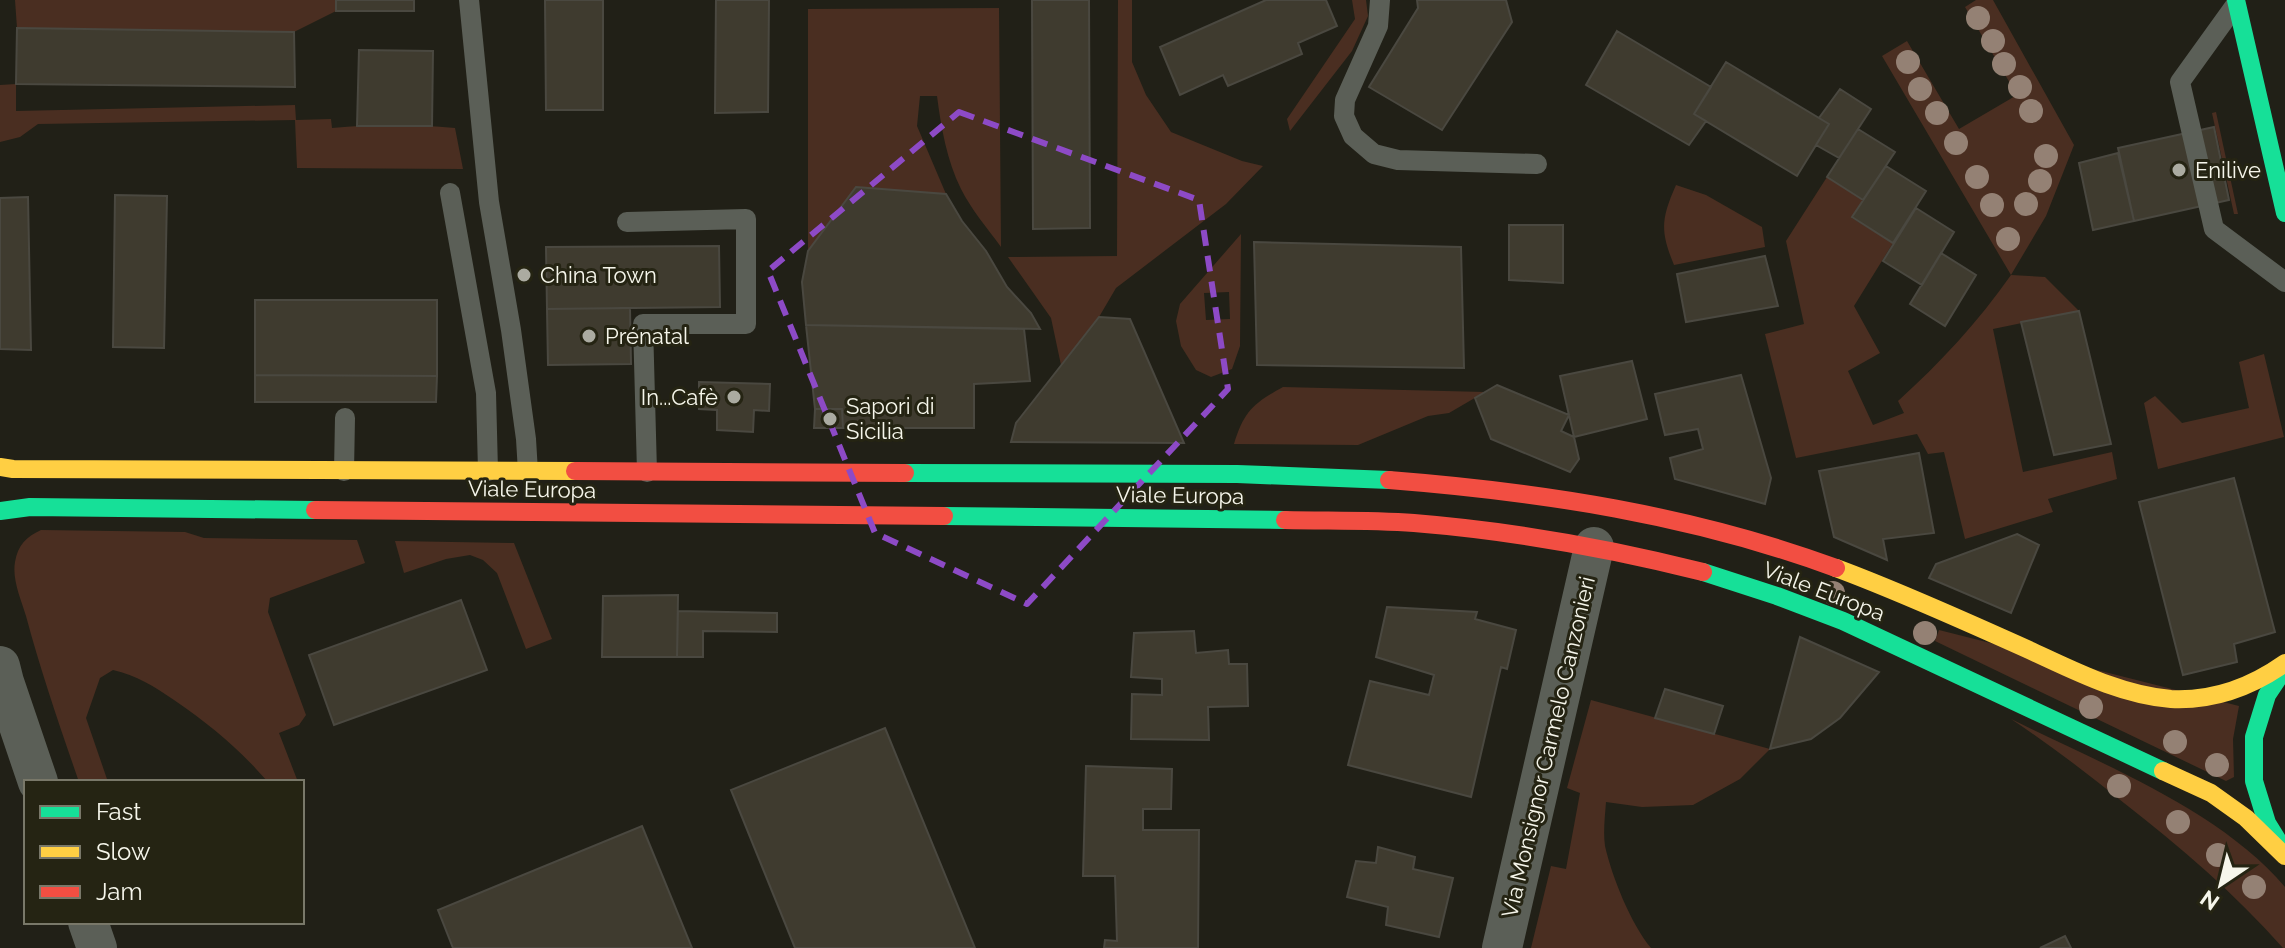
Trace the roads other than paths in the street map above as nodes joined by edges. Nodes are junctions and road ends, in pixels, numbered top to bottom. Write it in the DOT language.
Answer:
graph roads {
  1 [pos="469,0"];
  2 [pos="1380,0"];
  3 [pos="2236,2"];
  4 [pos="1537,164"];
  5 [pos="450,193"];
  6 [pos="2285,213"];
  7 [pos="627,222"];
  8 [pos="2285,282"];
  9 [pos="345,418"];
  10 [pos="0,467"];
  11 [pos="344,471"];
  12 [pos="488,471"];
  13 [pos="528,472"];
  14 [pos="647,472"];
  15 [pos="0,511"];
  16 [pos="1594,547"];
  17 [pos="2285,665"];
  18 [pos="1,675"];
  19 [pos="22,766"];
  20 [pos="2285,854"];
  21 [pos="89,924"];
  22 [pos="97,948"];
  23 [pos="1502,948"];
  1 -- 13 [label="lane"];
  2 -- 4 [label="lane"];
  3 -- 6 [label="main road"];
  3 -- 8 [label="lane"];
  5 -- 12 [label="lane"];
  7 -- 14 [label="lane"];
  9 -- 11 [label="lane"];
  10 -- 11 [label="main road, Viale Europa"];
  11 -- 12 [label="main road, Viale Europa"];
  12 -- 13 [label="main road, Viale Europa"];
  13 -- 14 [label="main road, Viale Europa"];
  14 -- 17 [label="main road, Viale Europa"];
  15 -- 16 [label="main road, Viale Europa"];
  16 -- 20 [label="main road, Viale Europa"];
  16 -- 23 [label="street, Via Monsignor Carmelo Canzonieri"];
  17 -- 20 [label="main road"];
  18 -- 19 [label="street"];
  21 -- 22 [label="street"];
}
